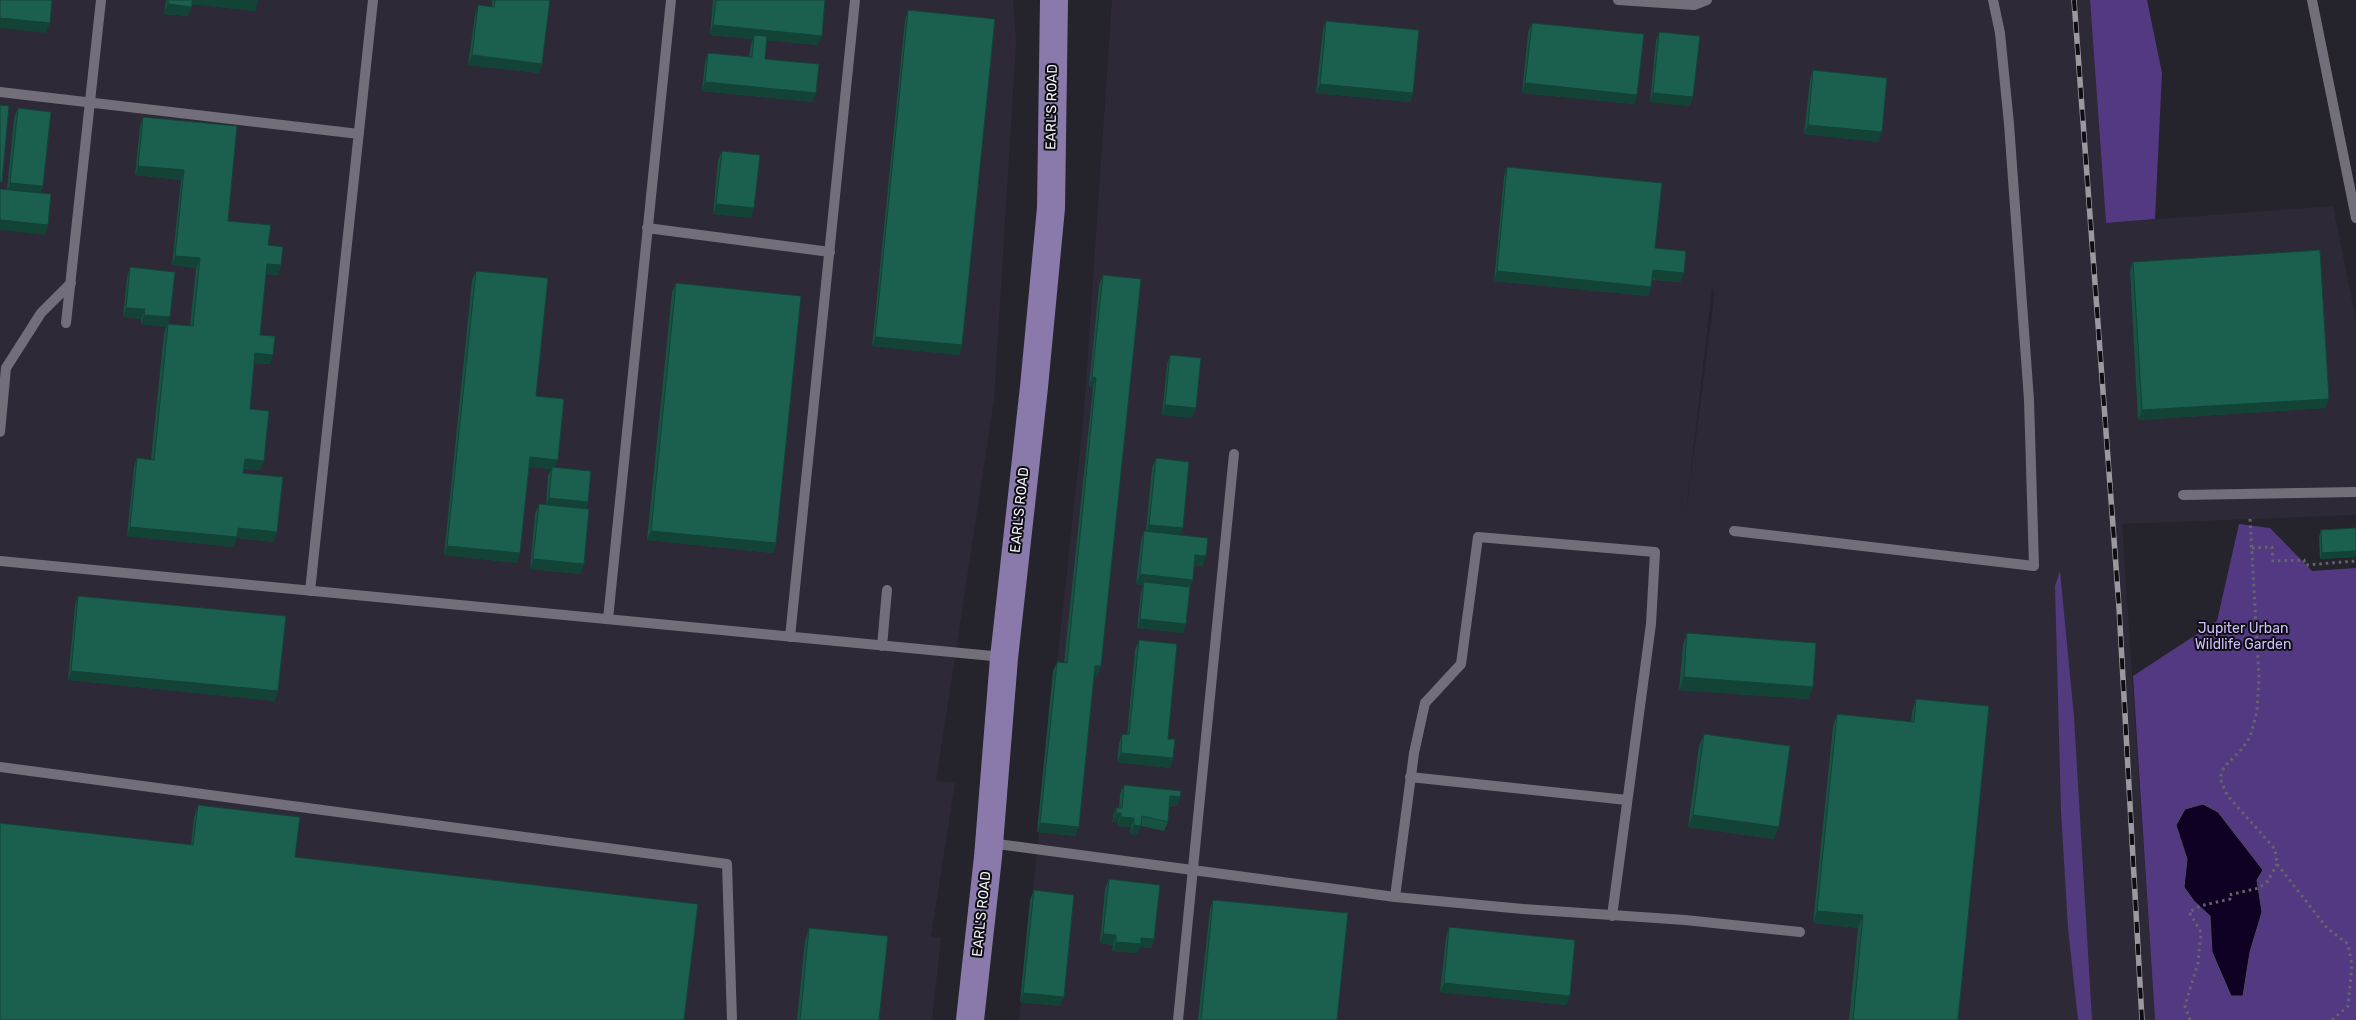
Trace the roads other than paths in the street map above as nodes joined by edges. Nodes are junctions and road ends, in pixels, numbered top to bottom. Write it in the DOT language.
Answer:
graph roads {
  1 [pos="101,0"];
  2 [pos="373,0"];
  3 [pos="671,0"];
  4 [pos="855,0"];
  5 [pos="1054,0"];
  6 [pos="1618,0"];
  7 [pos="1707,0"];
  8 [pos="1993,0"];
  9 [pos="2312,0"];
  10 [pos="0,92"];
  11 [pos="90,102"];
  12 [pos="358,134"];
  13 [pos="2356,218"];
  14 [pos="647,228"];
  15 [pos="830,252"];
  16 [pos="70,283"];
  17 [pos="66,323"];
  18 [pos="0,432"];
  19 [pos="1234,454"];
  20 [pos="2356,492"];
  21 [pos="2183,495"];
  22 [pos="1734,531"];
  23 [pos="0,561"];
  24 [pos="887,590"];
  25 [pos="310,591"];
  26 [pos="608,619"];
  27 [pos="790,637"];
  28 [pos="882,646"];
  29 [pos="1004,658"];
  30 [pos="0,767"];
  31 [pos="1410,777"];
  32 [pos="1627,800"];
  33 [pos="990,843"];
  34 [pos="1193,871"];
  35 [pos="1395,898"];
  36 [pos="1612,916"];
  37 [pos="1800,932"];
  38 [pos="732,1020"];
  39 [pos="970,1020"];
  40 [pos="1178,1020"];
  1 -- 11 [label="lane"];
  2 -- 12 [label="lane"];
  3 -- 14 [label="lane"];
  4 -- 15 [label="lane"];
  5 -- 29 [label="main road, EARL'S ROAD"];
  6 -- 7 [label="lane"];
  8 -- 22 [label="lane"];
  9 -- 13 [label="lane"];
  10 -- 11 [label="lane"];
  11 -- 12 [label="lane"];
  11 -- 16 [label="lane"];
  12 -- 25 [label="lane"];
  14 -- 15 [label="lane"];
  14 -- 26 [label="lane"];
  15 -- 27 [label="lane"];
  16 -- 17 [label="lane"];
  16 -- 18 [label="lane"];
  19 -- 34 [label="lane"];
  20 -- 21 [label="lane"];
  23 -- 25 [label="lane"];
  24 -- 28 [label="lane"];
  25 -- 26 [label="lane"];
  26 -- 27 [label="lane"];
  27 -- 28 [label="lane"];
  28 -- 29 [label="lane"];
  29 -- 33 [label="main road, EARL'S ROAD"];
  30 -- 38 [label="lane"];
  31 -- 32 [label="lane"];
  31 -- 32 [label="lane"];
  31 -- 35 [label="lane"];
  32 -- 36 [label="lane"];
  33 -- 34 [label="lane"];
  33 -- 39 [label="main road, EARL'S ROAD"];
  34 -- 35 [label="lane"];
  34 -- 40 [label="lane"];
  35 -- 36 [label="lane"];
  36 -- 37 [label="lane"];
}
